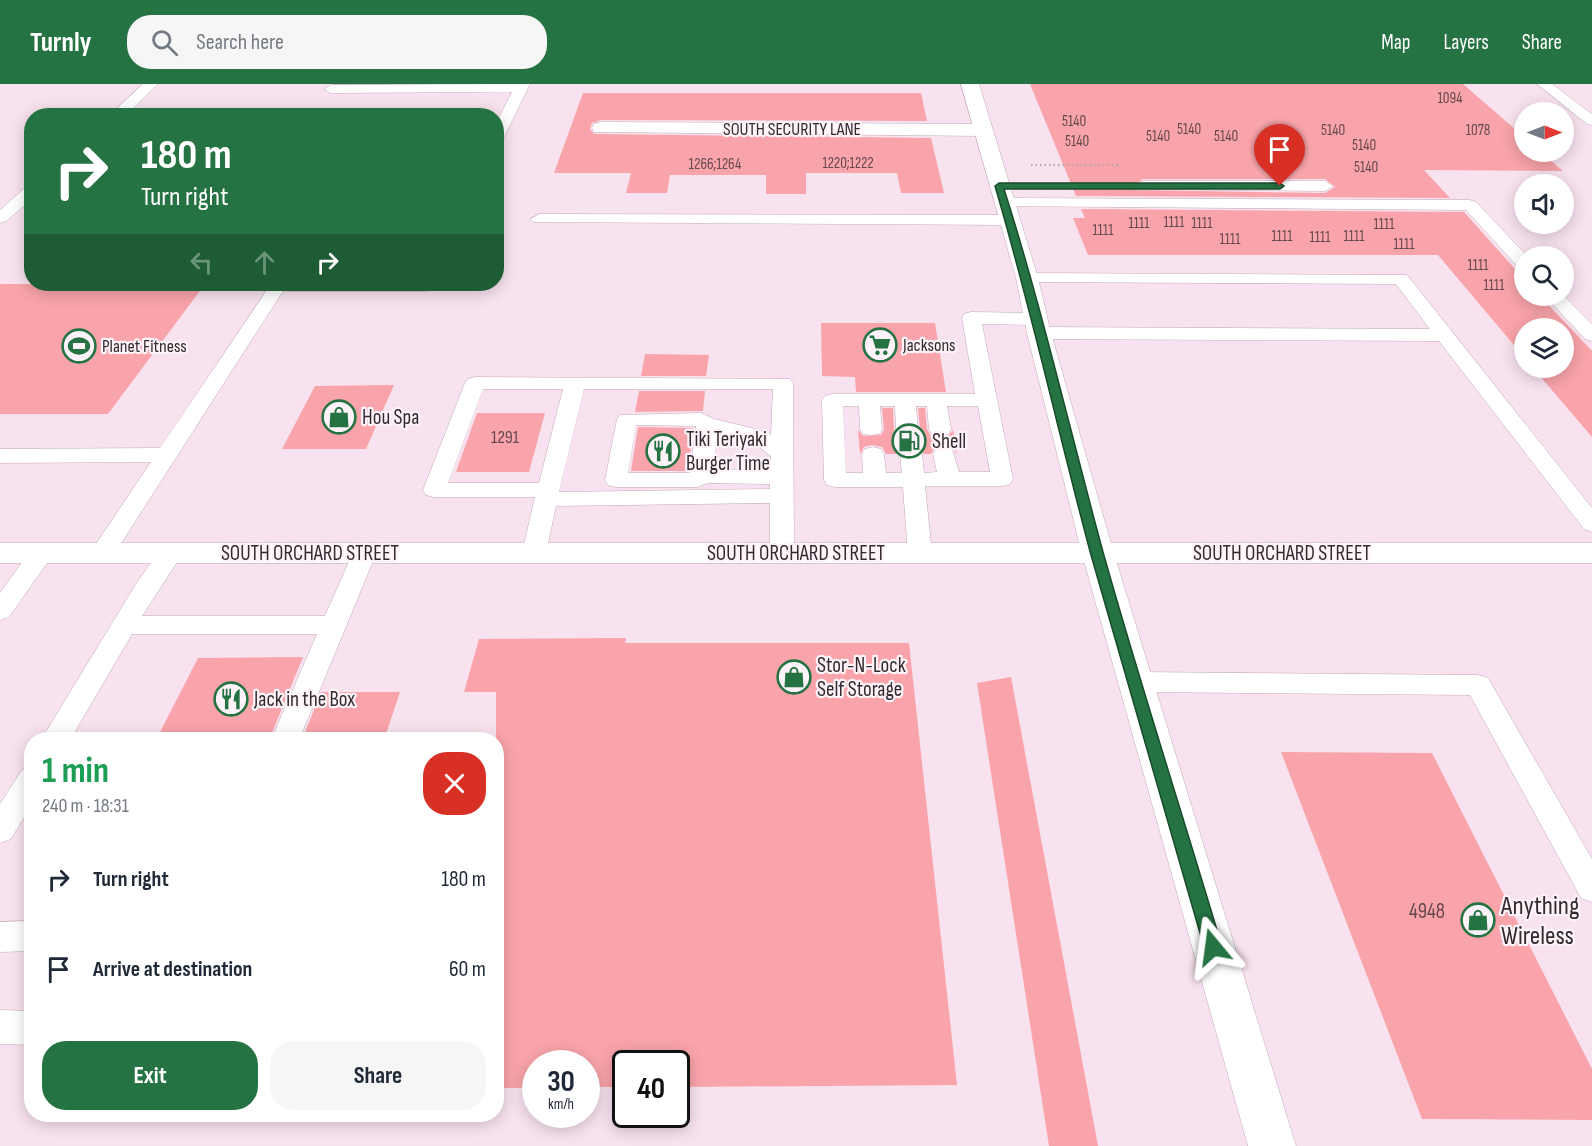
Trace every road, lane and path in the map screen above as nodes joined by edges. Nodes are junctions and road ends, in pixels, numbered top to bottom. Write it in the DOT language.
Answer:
graph roads {
  1 [pos="151,84"];
  2 [pos="334,84"];
  3 [pos="970,84"];
  4 [pos="1544,84"];
  5 [pos="522,86"];
  6 [pos="1567,102"];
  7 [pos="1574,105"];
  8 [pos="1592,105"];
  9 [pos="1574,107"];
  10 [pos="125,108"];
  11 [pos="1592,121"];
  12 [pos="504,123"];
  13 [pos="601,128"];
  14 [pos="983,130"];
  15 [pos="1127,186"];
  16 [pos="1324,186"];
  17 [pos="24,197"];
  18 [pos="1006,199"];
  19 [pos="0,218"];
  20 [pos="539,219"];
  21 [pos="1514,252"];
  22 [pos="1027,278"];
  23 [pos="275,291"];
  24 [pos="1564,306"];
  25 [pos="1037,326"];
  26 [pos="1444,335"];
  27 [pos="1592,335"];
  28 [pos="575,383"];
  29 [pos="869,400"];
  30 [pos="905,400"];
  31 [pos="936,400"];
  32 [pos="988,400"];
  33 [pos="707,424"];
  34 [pos="871,429"];
  35 [pos="907,429"];
  36 [pos="940,429"];
  37 [pos="780,453"];
  38 [pos="873,454"];
  39 [pos="911,454"];
  40 [pos="944,454"];
  41 [pos="166,455"];
  42 [pos="0,456"];
  43 [pos="701,476"];
  44 [pos="949,479"];
  45 [pos="874,480"];
  46 [pos="915,480"];
  47 [pos="781,487"];
  48 [pos="547,494"];
  49 [pos="1592,524"];
  50 [pos="1592,552"];
  51 [pos="42,553"];
  52 [pos="102,553"];
  53 [pos="171,553"];
  54 [pos="534,553"];
  55 [pos="782,553"];
  56 [pos="0,554"];
  57 [pos="364,554"];
  58 [pos="920,554"];
  59 [pos="1098,554"];
  60 [pos="0,611"];
  61 [pos="334,625"];
  62 [pos="124,626"];
  63 [pos="1136,682"];
  64 [pos="60,732"];
  65 [pos="288,732"];
  66 [pos="24,791"];
  67 [pos="0,830"];
  68 [pos="1592,888"];
  69 [pos="24,936"];
  70 [pos="0,937"];
  71 [pos="0,1027"];
  72 [pos="24,1028"];
  73 [pos="1272,1146"];
  1 -- 10 [label="lane"];
  2 -- 5 [label="lane"];
  3 -- 14 [label="street"];
  4 -- 6 [label="lane"];
  5 -- 12 [label="lane"];
  7 -- 8 [label="lane"];
  9 -- 11 [label="lane"];
  13 -- 14 [label="street, SOUTH SECURITY LANE"];
  14 -- 18 [label="street"];
  15 -- 16 [label="lane"];
  17 -- 19 [label="lane"];
  18 -- 20 [label="lane"];
  18 -- 21 [label="lane"];
  18 -- 22 [label="street"];
  22 -- 25 [label="street"];
  22 -- 26 [label="lane"];
  23 -- 41 [label="lane"];
  24 -- 27 [label="lane"];
  25 -- 26 [label="lane"];
  25 -- 32 [label="lane"];
  25 -- 59 [label="street"];
  26 -- 49 [label="lane"];
  28 -- 37 [label="lane"];
  28 -- 48 [label="lane"];
  28 -- 48 [label="lane"];
  29 -- 30 [label="lane"];
  29 -- 34 [label="lane"];
  29 -- 45 [label="lane"];
  30 -- 31 [label="lane"];
  30 -- 35 [label="lane"];
  31 -- 32 [label="lane"];
  31 -- 36 [label="lane"];
  32 -- 44 [label="lane"];
  33 -- 37 [label="lane"];
  33 -- 43 [label="lane"];
  33 -- 43 [label="lane"];
  37 -- 47 [label="lane"];
  38 -- 45 [label="lane"];
  39 -- 46 [label="lane"];
  40 -- 44 [label="lane"];
  41 -- 42 [label="lane"];
  41 -- 52 [label="lane"];
  43 -- 47 [label="lane"];
  44 -- 46 [label="lane"];
  45 -- 46 [label="lane"];
  46 -- 58 [label="lane"];
  47 -- 48 [label="lane"];
  47 -- 55 [label="lane"];
  48 -- 54 [label="lane"];
  50 -- 59 [label="street, SOUTH ORCHARD STREET"];
  51 -- 52 [label="street, SOUTH ORCHARD STREET"];
  51 -- 56 [label="street, SOUTH ORCHARD STREET"];
  51 -- 60 [label="lane"];
  52 -- 53 [label="street, SOUTH ORCHARD STREET"];
  53 -- 57 [label="street, SOUTH ORCHARD STREET"];
  53 -- 62 [label="lane"];
  54 -- 55 [label="street, SOUTH ORCHARD STREET"];
  54 -- 57 [label="street, SOUTH ORCHARD STREET"];
  55 -- 58 [label="street, SOUTH ORCHARD STREET"];
  57 -- 61 [label="lane"];
  58 -- 59 [label="street, SOUTH ORCHARD STREET"];
  59 -- 63 [label="street"];
  61 -- 62 [label="lane"];
  61 -- 65 [label="lane"];
  62 -- 64 [label="lane"];
  63 -- 68 [label="lane"];
  63 -- 73 [label="street"];
  66 -- 67 [label="lane"];
  69 -- 70 [label="lane"];
  71 -- 72 [label="lane"];
}
